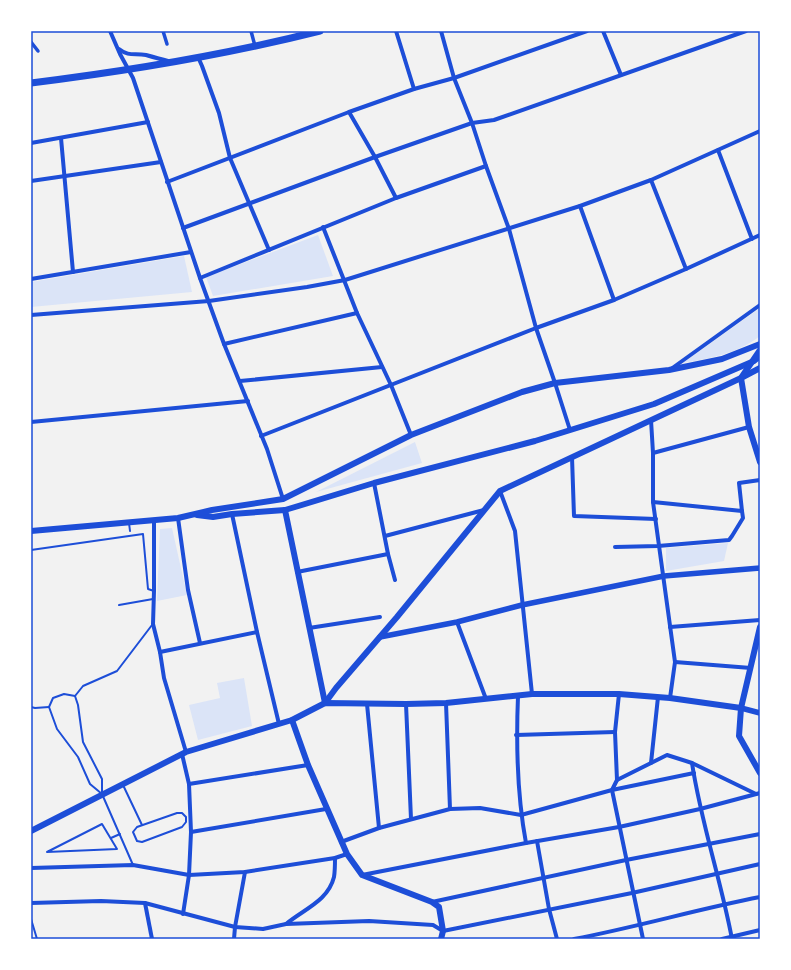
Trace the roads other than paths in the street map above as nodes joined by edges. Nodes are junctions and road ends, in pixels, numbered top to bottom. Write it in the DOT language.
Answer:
graph roads {
  1 [pos="110,31"];
  2 [pos="163,31"];
  3 [pos="251,31"];
  4 [pos="316,31"];
  5 [pos="396,31"];
  6 [pos="441,31"];
  7 [pos="587,31"];
  8 [pos="603,31"];
  9 [pos="746,31"];
  10 [pos="31,42"];
  11 [pos="167,44"];
  12 [pos="255,46"];
  13 [pos="117,47"];
  14 [pos="38,51"];
  15 [pos="197,57"];
  16 [pos="170,62"];
  17 [pos="129,70"];
  18 [pos="621,75"];
  19 [pos="454,78"];
  20 [pos="31,83"];
  21 [pos="414,89"];
  22 [pos="349,112"];
  23 [pos="148,122"];
  24 [pos="472,123"];
  25 [pos="760,131"];
  26 [pos="61,138"];
  27 [pos="31,143"];
  28 [pos="718,150"];
  29 [pos="375,157"];
  30 [pos="230,158"];
  31 [pos="161,162"];
  32 [pos="486,166"];
  33 [pos="64,176"];
  34 [pos="651,180"];
  35 [pos="31,181"];
  36 [pos="167,182"];
  37 [pos="396,198"];
  38 [pos="250,202"];
  39 [pos="580,206"];
  40 [pos="323,227"];
  41 [pos="183,228"];
  42 [pos="509,229"];
  43 [pos="760,234"];
  44 [pos="752,239"];
  45 [pos="269,250"];
  46 [pos="191,252"];
  47 [pos="686,269"];
  48 [pos="73,272"];
  49 [pos="200,278"];
  50 [pos="31,279"];
  51 [pos="344,280"];
  52 [pos="209,300"];
  53 [pos="614,300"];
  54 [pos="760,305"];
  55 [pos="357,313"];
  56 [pos="31,315"];
  57 [pos="536,328"];
  58 [pos="224,344"];
  59 [pos="760,344"];
  60 [pos="760,350"];
  61 [pos="760,356"];
  62 [pos="754,361"];
  63 [pos="382,367"];
  64 [pos="760,368"];
  65 [pos="669,370"];
  66 [pos="741,378"];
  67 [pos="240,381"];
  68 [pos="555,383"];
  69 [pos="390,385"];
  70 [pos="248,401"];
  71 [pos="651,420"];
  72 [pos="31,422"];
  73 [pos="749,427"];
  74 [pos="570,430"];
  75 [pos="411,435"];
  76 [pos="262,436"];
  77 [pos="653,453"];
  78 [pos="572,457"];
  79 [pos="760,462"];
  80 [pos="760,480"];
  81 [pos="374,483"];
  82 [pos="500,491"];
  83 [pos="283,500"];
  84 [pos="653,502"];
  85 [pos="285,510"];
  86 [pos="484,510"];
  87 [pos="742,511"];
  88 [pos="232,514"];
  89 [pos="193,515"];
  90 [pos="178,518"];
  91 [pos="656,519"];
  92 [pos="154,520"];
  93 [pos="129,522"];
  94 [pos="31,531"];
  95 [pos="130,531"];
  96 [pos="385,536"];
  97 [pos="658,546"];
  98 [pos="615,547"];
  99 [pos="31,550"];
  100 [pos="388,554"];
  101 [pos="760,568"];
  102 [pos="297,572"];
  103 [pos="664,576"];
  104 [pos="395,580"];
  105 [pos="154,591"];
  106 [pos="154,599"];
  107 [pos="118,605"];
  108 [pos="522,605"];
  109 [pos="380,617"];
  110 [pos="760,620"];
  111 [pos="457,622"];
  112 [pos="153,624"];
  113 [pos="670,627"];
  114 [pos="760,627"];
  115 [pos="309,628"];
  116 [pos="760,630"];
  117 [pos="257,632"];
  118 [pos="380,637"];
  119 [pos="200,643"];
  120 [pos="160,652"];
  121 [pos="675,662"];
  122 [pos="751,668"];
  123 [pos="336,688"];
  124 [pos="532,694"];
  125 [pos="619,694"];
  126 [pos="75,696"];
  127 [pos="518,696"];
  128 [pos="658,697"];
  129 [pos="670,698"];
  130 [pos="486,700"];
  131 [pos="325,703"];
  132 [pos="348,703"];
  133 [pos="446,703"];
  134 [pos="367,704"];
  135 [pos="406,704"];
  136 [pos="31,707"];
  137 [pos="49,707"];
  138 [pos="742,708"];
  139 [pos="760,713"];
  140 [pos="292,720"];
  141 [pos="279,724"];
  142 [pos="614,732"];
  143 [pos="516,735"];
  144 [pos="184,753"];
  145 [pos="651,763"];
  146 [pos="692,763"];
  147 [pos="308,765"];
  148 [pos="694,773"];
  149 [pos="760,773"];
  150 [pos="617,780"];
  151 [pos="122,784"];
  152 [pos="189,784"];
  153 [pos="612,790"];
  154 [pos="102,794"];
  155 [pos="758,794"];
  156 [pos="326,809"];
  157 [pos="450,809"];
  158 [pos="700,809"];
  159 [pos="521,815"];
  160 [pos="411,819"];
  161 [pos="142,826"];
  162 [pos="619,827"];
  163 [pos="379,828"];
  164 [pos="31,831"];
  165 [pos="191,832"];
  166 [pos="120,834"];
  167 [pos="760,834"];
  168 [pos="111,838"];
  169 [pos="536,841"];
  170 [pos="341,842"];
  171 [pos="526,843"];
  172 [pos="709,843"];
  173 [pos="347,854"];
  174 [pos="335,858"];
  175 [pos="626,860"];
  176 [pos="760,864"];
  177 [pos="133,865"];
  178 [pos="31,868"];
  179 [pos="245,872"];
  180 [pos="717,873"];
  181 [pos="189,875"];
  182 [pos="362,875"];
  183 [pos="544,877"];
  184 [pos="632,893"];
  185 [pos="760,897"];
  186 [pos="432,902"];
  187 [pos="31,903"];
  188 [pos="145,903"];
  189 [pos="725,904"];
  190 [pos="549,909"];
  191 [pos="183,914"];
  192 [pos="31,919"];
  193 [pos="286,924"];
  194 [pos="639,925"];
  195 [pos="235,927"];
  196 [pos="760,930"];
  197 [pos="443,931"];
  198 [pos="732,938"];
  199 [pos="36,939"];
  200 [pos="152,939"];
  201 [pos="234,939"];
  202 [pos="441,939"];
  203 [pos="556,939"];
  204 [pos="574,939"];
  205 [pos="643,939"];
  206 [pos="722,939"];
  1 -- 13 [label="street"];
  2 -- 11 [label="street"];
  3 -- 12 [label="street"];
  4 -- 12 [label="main road"];
  5 -- 21 [label="street"];
  6 -- 19 [label="street"];
  7 -- 19 [label="street"];
  8 -- 18 [label="street"];
  9 -- 18 [label="street"];
  10 -- 14 [label="street"];
  12 -- 15 [label="main road"];
  13 -- 16 [label="street"];
  13 -- 17 [label="street"];
  15 -- 16 [label="main road"];
  15 -- 30 [label="street"];
  16 -- 17 [label="main road"];
  17 -- 20 [label="main road"];
  17 -- 23 [label="street"];
  18 -- 24 [label="street"];
  19 -- 21 [label="street"];
  19 -- 24 [label="street"];
  21 -- 22 [label="street"];
  22 -- 29 [label="street"];
  22 -- 30 [label="street"];
  23 -- 26 [label="street"];
  23 -- 31 [label="street"];
  24 -- 29 [label="street"];
  24 -- 32 [label="street"];
  25 -- 28 [label="street"];
  26 -- 27 [label="street"];
  26 -- 33 [label="street"];
  28 -- 34 [label="street"];
  28 -- 44 [label="street"];
  29 -- 37 [label="street"];
  29 -- 38 [label="street"];
  30 -- 36 [label="street"];
  30 -- 38 [label="street"];
  31 -- 33 [label="street"];
  31 -- 36 [label="street"];
  32 -- 37 [label="street"];
  32 -- 42 [label="street"];
  33 -- 35 [label="street"];
  33 -- 48 [label="street"];
  34 -- 39 [label="street"];
  34 -- 47 [label="street"];
  36 -- 41 [label="street"];
  37 -- 40 [label="street"];
  38 -- 41 [label="street"];
  38 -- 45 [label="street"];
  39 -- 42 [label="street"];
  39 -- 53 [label="street"];
  40 -- 45 [label="street"];
  40 -- 51 [label="street"];
  41 -- 46 [label="street"];
  42 -- 51 [label="street"];
  42 -- 57 [label="street"];
  43 -- 44 [label="street"];
  44 -- 47 [label="street"];
  45 -- 49 [label="street"];
  46 -- 48 [label="street"];
  46 -- 49 [label="street"];
  47 -- 53 [label="street"];
  48 -- 50 [label="street"];
  49 -- 52 [label="street"];
  51 -- 52 [label="street"];
  51 -- 55 [label="street"];
  52 -- 56 [label="street"];
  52 -- 58 [label="street"];
  53 -- 57 [label="street"];
  54 -- 65 [label="street"];
  55 -- 58 [label="street"];
  55 -- 63 [label="street"];
  57 -- 68 [label="street"];
  57 -- 69 [label="street"];
  58 -- 67 [label="street"];
  59 -- 65 [label="main road"];
  60 -- 62 [label="main road"];
  61 -- 62 [label="main road"];
  62 -- 66 [label="main road"];
  62 -- 74 [label="main road"];
  63 -- 67 [label="street"];
  63 -- 69 [label="street"];
  64 -- 66 [label="main road"];
  65 -- 68 [label="main road"];
  66 -- 71 [label="main road"];
  66 -- 73 [label="main road"];
  67 -- 70 [label="street"];
  68 -- 74 [label="street"];
  68 -- 75 [label="main road"];
  69 -- 75 [label="street"];
  69 -- 76 [label="street"];
  70 -- 72 [label="street"];
  70 -- 76 [label="street"];
  71 -- 77 [label="street"];
  71 -- 78 [label="main road"];
  73 -- 77 [label="street"];
  73 -- 79 [label="main road"];
  74 -- 81 [label="main road"];
  75 -- 83 [label="main road"];
  76 -- 83 [label="street"];
  77 -- 84 [label="street"];
  78 -- 82 [label="main road"];
  78 -- 91 [label="street"];
  80 -- 87 [label="street"];
  81 -- 85 [label="main road"];
  81 -- 96 [label="street"];
  82 -- 86 [label="main road"];
  82 -- 108 [label="street"];
  83 -- 89 [label="main road"];
  84 -- 87 [label="street"];
  84 -- 91 [label="street"];
  85 -- 88 [label="main road"];
  85 -- 102 [label="main road"];
  86 -- 96 [label="street"];
  86 -- 118 [label="main road"];
  87 -- 97 [label="street"];
  88 -- 89 [label="main road"];
  88 -- 117 [label="street"];
  89 -- 90 [label="main road"];
  90 -- 92 [label="main road"];
  90 -- 119 [label="street"];
  91 -- 97 [label="street"];
  92 -- 93 [label="main road"];
  92 -- 105 [label="street"];
  93 -- 94 [label="main road"];
  93 -- 95 [label="lane"];
  96 -- 100 [label="street"];
  97 -- 98 [label="street"];
  97 -- 103 [label="street"];
  99 -- 105 [label="lane"];
  100 -- 102 [label="street"];
  100 -- 104 [label="street"];
  101 -- 103 [label="street"];
  102 -- 115 [label="main road"];
  103 -- 108 [label="street"];
  103 -- 113 [label="street"];
  105 -- 106 [label="street"];
  106 -- 107 [label="lane"];
  106 -- 112 [label="street"];
  108 -- 111 [label="street"];
  108 -- 124 [label="street"];
  109 -- 115 [label="street"];
  110 -- 113 [label="street"];
  111 -- 118 [label="street"];
  111 -- 130 [label="street"];
  112 -- 120 [label="street"];
  112 -- 126 [label="lane"];
  113 -- 121 [label="street"];
  114 -- 116 [label="main road"];
  115 -- 131 [label="main road"];
  116 -- 122 [label="main road"];
  117 -- 119 [label="street"];
  117 -- 141 [label="street"];
  118 -- 123 [label="main road"];
  119 -- 120 [label="street"];
  120 -- 144 [label="street"];
  121 -- 122 [label="street"];
  121 -- 129 [label="street"];
  122 -- 138 [label="main road"];
  123 -- 131 [label="main road"];
  123 -- 132 [label="main road"];
  124 -- 125 [label="main road"];
  124 -- 127 [label="main road"];
  125 -- 128 [label="main road"];
  125 -- 142 [label="street"];
  126 -- 137 [label="lane"];
  126 -- 154 [label="lane"];
  127 -- 130 [label="main road"];
  127 -- 143 [label="street"];
  128 -- 129 [label="main road"];
  128 -- 145 [label="street"];
  129 -- 138 [label="main road"];
  130 -- 133 [label="main road"];
  131 -- 132 [label="main road"];
  131 -- 140 [label="main road"];
  132 -- 134 [label="main road"];
  133 -- 135 [label="main road"];
  133 -- 157 [label="street"];
  134 -- 135 [label="main road"];
  134 -- 163 [label="street"];
  135 -- 160 [label="street"];
  136 -- 137 [label="lane"];
  137 -- 154 [label="lane"];
  138 -- 139 [label="street"];
  138 -- 149 [label="main road"];
  140 -- 141 [label="main road"];
  140 -- 147 [label="main road"];
  141 -- 144 [label="main road"];
  142 -- 143 [label="street"];
  142 -- 150 [label="street"];
  143 -- 159 [label="street"];
  144 -- 151 [label="main road"];
  144 -- 152 [label="street"];
  145 -- 146 [label="street"];
  145 -- 150 [label="street"];
  146 -- 148 [label="street"];
  146 -- 155 [label="street"];
  147 -- 152 [label="street"];
  147 -- 156 [label="main road"];
  148 -- 153 [label="street"];
  148 -- 158 [label="street"];
  150 -- 153 [label="street"];
  151 -- 154 [label="main road"];
  151 -- 161 [label="lane"];
  152 -- 165 [label="street"];
  153 -- 159 [label="street"];
  153 -- 162 [label="street"];
  154 -- 164 [label="main road"];
  154 -- 166 [label="lane"];
  155 -- 158 [label="street"];
  156 -- 165 [label="street"];
  156 -- 170 [label="main road"];
  157 -- 159 [label="street"];
  157 -- 160 [label="street"];
  158 -- 162 [label="street"];
  158 -- 172 [label="street"];
  159 -- 171 [label="street"];
  160 -- 163 [label="street"];
  161 -- 161 [label="lane"];
  162 -- 169 [label="street"];
  162 -- 175 [label="street"];
  163 -- 170 [label="street"];
  165 -- 181 [label="street"];
  166 -- 168 [label="lane"];
  166 -- 177 [label="lane"];
  167 -- 172 [label="street"];
  168 -- 168 [label="lane"];
  169 -- 171 [label="street"];
  169 -- 183 [label="street"];
  170 -- 173 [label="main road"];
  171 -- 182 [label="street"];
  172 -- 175 [label="street"];
  172 -- 180 [label="street"];
  173 -- 174 [label="street"];
  173 -- 182 [label="main road"];
  174 -- 179 [label="street"];
  174 -- 193 [label="street"];
  175 -- 183 [label="street"];
  175 -- 184 [label="street"];
  176 -- 180 [label="street"];
  177 -- 178 [label="street"];
  177 -- 181 [label="street"];
  179 -- 181 [label="street"];
  179 -- 195 [label="street"];
  180 -- 184 [label="street"];
  180 -- 189 [label="street"];
  181 -- 191 [label="street"];
  182 -- 186 [label="main road"];
  183 -- 186 [label="street"];
  183 -- 190 [label="street"];
  184 -- 190 [label="street"];
  184 -- 194 [label="street"];
  185 -- 189 [label="street"];
  186 -- 197 [label="main road"];
  187 -- 188 [label="street"];
  188 -- 191 [label="street"];
  188 -- 200 [label="street"];
  189 -- 194 [label="street"];
  189 -- 198 [label="street"];
  190 -- 197 [label="street"];
  190 -- 203 [label="street"];
  191 -- 195 [label="street"];
  192 -- 199 [label="lane"];
  193 -- 195 [label="street"];
  193 -- 197 [label="street"];
  194 -- 204 [label="street"];
  194 -- 205 [label="street"];
  195 -- 201 [label="street"];
  196 -- 198 [label="street"];
  197 -- 202 [label="main road"];
  198 -- 206 [label="street"];
}
